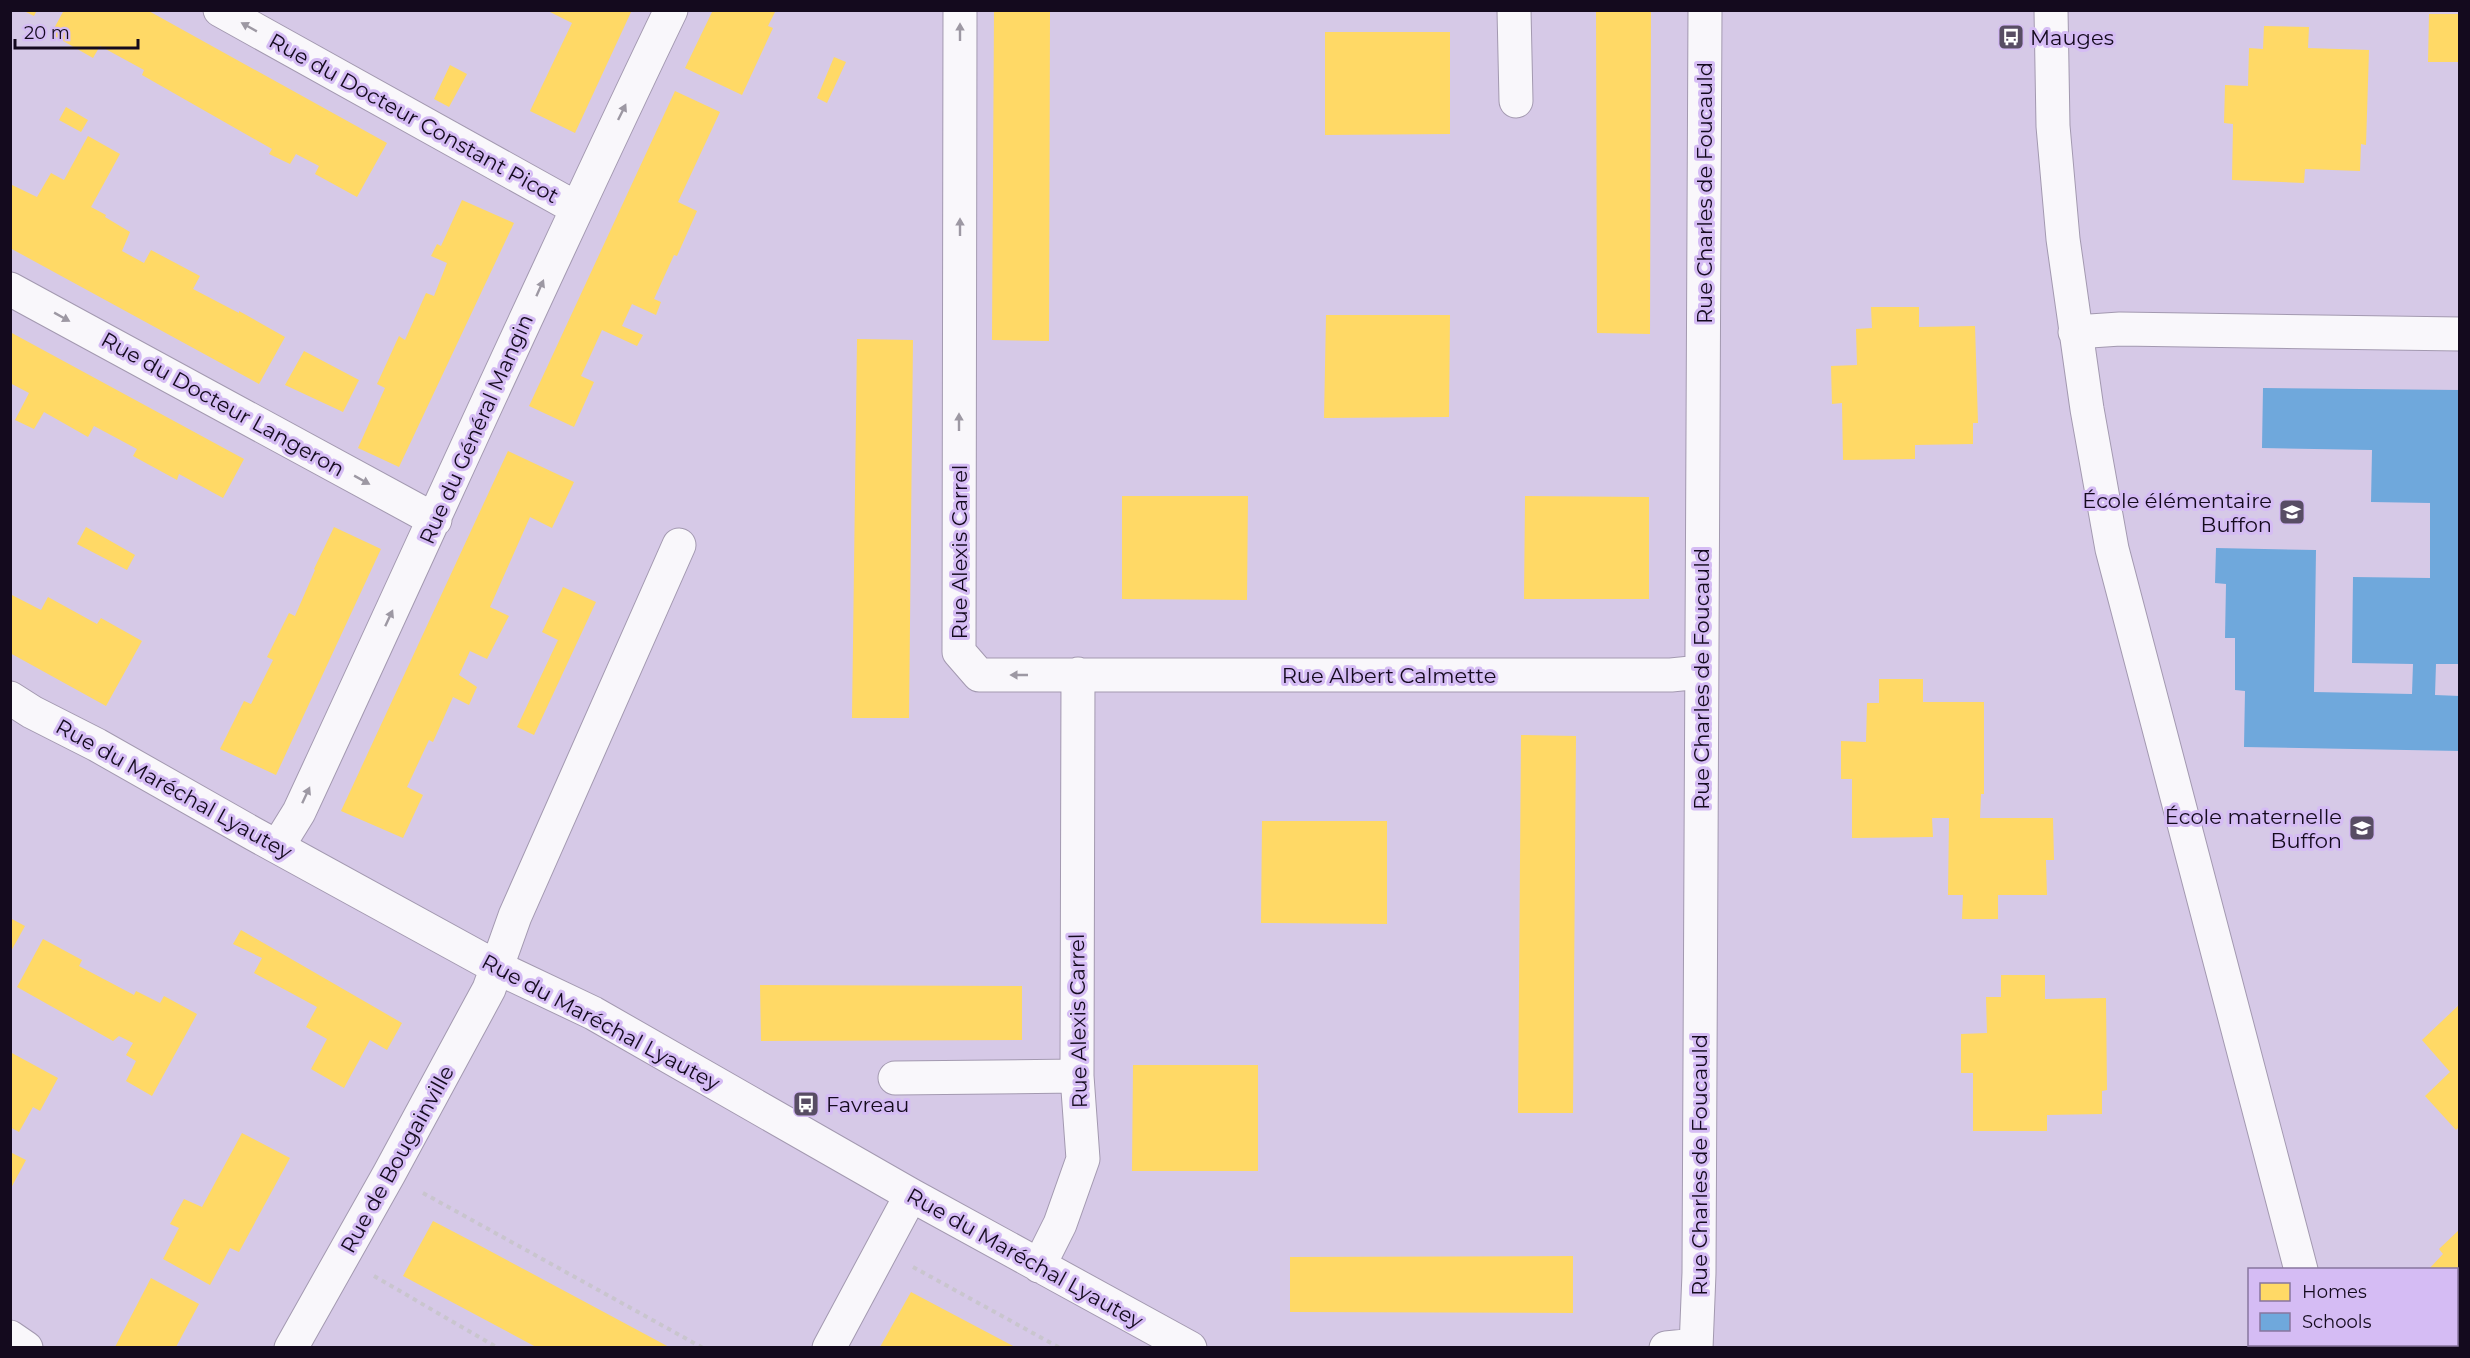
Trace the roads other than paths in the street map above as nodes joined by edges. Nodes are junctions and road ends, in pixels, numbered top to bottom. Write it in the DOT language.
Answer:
graph roads {
  1 [pos="220,10"];
  2 [pos="671,10"];
  3 [pos="960,10"];
  4 [pos="1514,10"];
  5 [pos="1705,10"];
  6 [pos="2050,10"];
  7 [pos="1516,101"];
  8 [pos="576,208"];
  9 [pos="10,289"];
  10 [pos="2075,332"];
  11 [pos="2460,334"];
  12 [pos="435,520"];
  13 [pos="678,545"];
  14 [pos="1701,672"];
  15 [pos="1078,674"];
  16 [pos="10,698"];
  17 [pos="278,846"];
  18 [pos="498,968"];
  19 [pos="1077,1076"];
  20 [pos="895,1078"];
  21 [pos="911,1195"];
  22 [pos="1039,1266"];
  23 [pos="2301,1268"];
  24 [pos="10,1337"];
  25 [pos="26,1347"];
  26 [pos="291,1347"];
  27 [pos="829,1347"];
  28 [pos="1190,1347"];
  29 [pos="1686,1347"];
  8 -- 1 [label="street, Rue du Docteur Constant Picot, one-way"];
  8 -- 2 [label="street, Rue du Général Mangin, one-way"];
  15 -- 3 [label="street, Rue Alexis Carrel, one-way"];
  4 -- 7 [label="street"];
  5 -- 14 [label="street, Rue Charles de Foucauld"];
  6 -- 10 [label="street"];
  12 -- 8 [label="street, Rue du Général Mangin, one-way"];
  9 -- 12 [label="street, Rue du Docteur Langeron, one-way"];
  10 -- 11 [label="street"];
  10 -- 23 [label="street"];
  17 -- 12 [label="street, Rue du Général Mangin, one-way"];
  13 -- 18 [label="street, Rue de Bougainville"];
  14 -- 15 [label="street, Rue Albert Calmette"];
  14 -- 29 [label="street, Rue Charles de Foucauld"];
  15 -- 19 [label="street, Rue Alexis Carrel"];
  16 -- 17 [label="street, Rue du Maréchal Lyautey"];
  17 -- 18 [label="street, Rue du Maréchal Lyautey"];
  18 -- 21 [label="street, Rue du Maréchal Lyautey"];
  18 -- 26 [label="street, Rue de Bougainville"];
  19 -- 20 [label="street"];
  19 -- 22 [label="street, Rue Alexis Carrel"];
  21 -- 22 [label="street, Rue du Maréchal Lyautey"];
  21 -- 27 [label="street"];
  22 -- 28 [label="street, Rue du Maréchal Lyautey"];
  24 -- 25 [label="street"];
}
